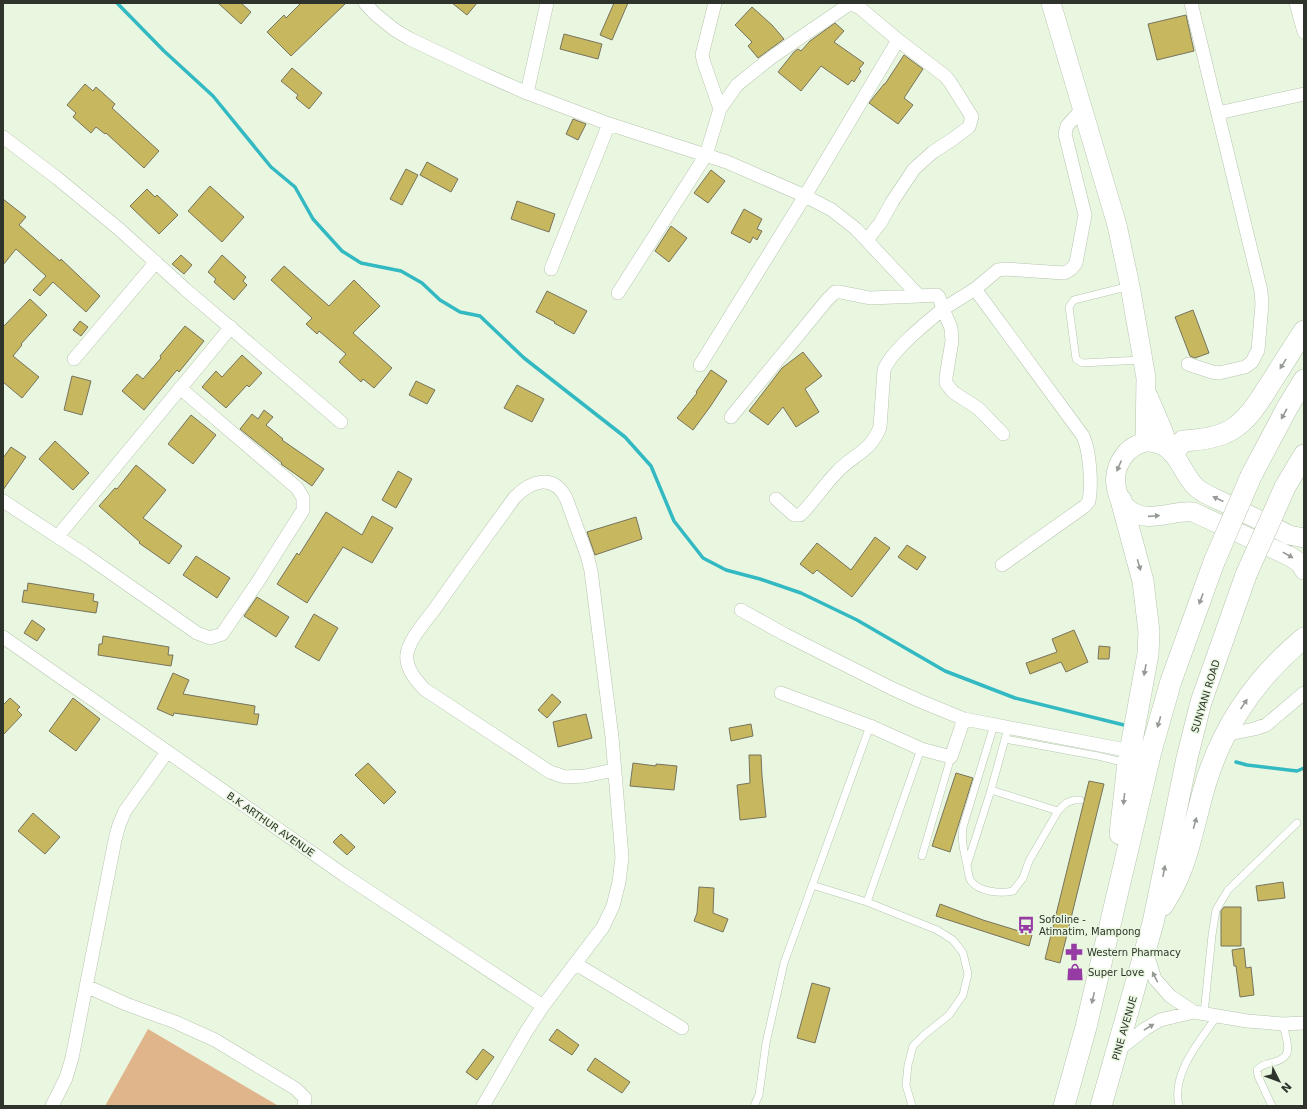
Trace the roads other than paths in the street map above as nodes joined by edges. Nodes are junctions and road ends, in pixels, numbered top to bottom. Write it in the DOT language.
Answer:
graph roads {
  1 [pos="365,3"];
  2 [pos="547,3"];
  3 [pos="714,3"];
  4 [pos="1051,3"];
  5 [pos="1191,3"];
  6 [pos="1296,3"];
  7 [pos="1304,32"];
  8 [pos="898,40"];
  9 [pos="527,93"];
  10 [pos="1304,94"];
  11 [pos="720,109"];
  12 [pos="1082,109"];
  13 [pos="1218,113"];
  14 [pos="609,124"];
  15 [pos="3,137"];
  16 [pos="706,155"];
  17 [pos="805,196"];
  18 [pos="867,240"];
  19 [pos="156,262"];
  20 [pos="551,269"];
  21 [pos="1130,286"];
  22 [pos="975,289"];
  23 [pos="618,293"];
  24 [pos="919,296"];
  25 [pos="943,308"];
  26 [pos="231,327"];
  27 [pos="1304,331"];
  28 [pos="74,359"];
  29 [pos="1143,360"];
  30 [pos="700,364"];
  31 [pos="1188,364"];
  32 [pos="1304,380"];
  33 [pos="180,388"];
  34 [pos="1146,393"];
  35 [pos="731,417"];
  36 [pos="341,422"];
  37 [pos="1003,434"];
  38 [pos="1145,442"];
  39 [pos="1171,451"];
  40 [pos="1304,455"];
  41 [pos="776,498"];
  42 [pos="1121,500"];
  43 [pos="3,501"];
  44 [pos="58,536"];
  45 [pos="1304,538"];
  46 [pos="1002,565"];
  47 [pos="1304,570"];
  48 [pos="741,610"];
  49 [pos="3,637"];
  50 [pos="1304,638"];
  51 [pos="781,693"];
  52 [pos="1304,693"];
  53 [pos="964,719"];
  54 [pos="994,725"];
  55 [pos="870,726"];
  56 [pos="1007,734"];
  57 [pos="1224,735"];
  58 [pos="921,749"];
  59 [pos="167,752"];
  60 [pos="951,757"];
  61 [pos="1129,757"];
  62 [pos="614,770"];
  63 [pos="991,790"];
  64 [pos="1080,800"];
  65 [pos="1058,811"];
  66 [pos="1297,823"];
  67 [pos="922,856"];
  68 [pos="967,865"];
  69 [pos="812,885"];
  70 [pos="867,902"];
  71 [pos="1153,923"];
  72 [pos="1110,924"];
  73 [pos="1145,950"];
  74 [pos="576,964"];
  75 [pos="86,986"];
  76 [pos="543,1006"];
  77 [pos="1199,1013"];
  78 [pos="1218,1016"];
  79 [pos="1304,1023"];
  80 [pos="1283,1024"];
  81 [pos="682,1028"];
  82 [pos="1118,1050"];
  83 [pos="52,1106"];
  84 [pos="304,1106"];
  85 [pos="483,1106"];
  86 [pos="754,1106"];
  87 [pos="912,1106"];
  88 [pos="1064,1106"];
  89 [pos="1101,1106"];
  90 [pos="1179,1106"];
  91 [pos="1272,1106"];
  1 -- 9 [label="street"];
  2 -- 9 [label="street"];
  3 -- 11 [label="street"];
  4 -- 12 [label="street"];
  5 -- 13 [label="street"];
  6 -- 7 [label="street"];
  8 -- 11 [label="street"];
  8 -- 17 [label="street"];
  8 -- 18 [label="street"];
  9 -- 14 [label="street"];
  10 -- 13 [label="street"];
  11 -- 16 [label="street"];
  12 -- 21 [label="street"];
  12 -- 22 [label="street"];
  13 -- 31 [label="street"];
  14 -- 16 [label="street"];
  14 -- 20 [label="street"];
  15 -- 19 [label="street"];
  16 -- 17 [label="street"];
  16 -- 23 [label="street"];
  17 -- 18 [label="street"];
  17 -- 30 [label="street"];
  18 -- 24 [label="street"];
  19 -- 26 [label="street"];
  19 -- 28 [label="street"];
  21 -- 29 [label="street"];
  21 -- 29 [label="lane"];
  22 -- 25 [label="street"];
  22 -- 46 [label="street"];
  24 -- 25 [label="street"];
  24 -- 35 [label="street"];
  25 -- 37 [label="street"];
  25 -- 41 [label="street"];
  26 -- 33 [label="street"];
  26 -- 36 [label="street"];
  27 -- 39 [label="main road, one-way"];
  29 -- 34 [label="street"];
  32 -- 72 [label="main road, one-way, bridge"];
  33 -- 44 [label="street"];
  33 -- 44 [label="street"];
  34 -- 38 [label="street"];
  34 -- 39 [label="street"];
  38 -- 39 [label="street"];
  38 -- 42 [label="street, one-way"];
  45 -- 39 [label="street, one-way"];
  71 -- 40 [label="main road, SUNYANI ROAD, one-way, bridge"];
  42 -- 47 [label="street, one-way"];
  42 -- 61 [label="main road, one-way"];
  43 -- 44 [label="street"];
  48 -- 53 [label="street"];
  49 -- 59 [label="street, B.K ARTHUR AVENUE"];
  57 -- 50 [label="main road, one-way"];
  51 -- 55 [label="street"];
  52 -- 57 [label="street"];
  53 -- 54 [label="street"];
  53 -- 60 [label="street"];
  54 -- 56 [label="street"];
  54 -- 68 [label="lane"];
  55 -- 58 [label="street"];
  55 -- 69 [label="lane"];
  56 -- 61 [label="street"];
  56 -- 63 [label="lane"];
  71 -- 57 [label="main road, one-way"];
  58 -- 60 [label="street"];
  58 -- 70 [label="lane"];
  59 -- 75 [label="street"];
  59 -- 76 [label="street, B.K ARTHUR AVENUE"];
  60 -- 67 [label="lane"];
  61 -- 72 [label="main road, one-way"];
  62 -- 62 [label="street"];
  62 -- 74 [label="street"];
  63 -- 65 [label="lane"];
  63 -- 68 [label="lane"];
  64 -- 65 [label="lane"];
  65 -- 68 [label="lane"];
  66 -- 77 [label="lane"];
  69 -- 70 [label="lane"];
  69 -- 86 [label="lane"];
  70 -- 87 [label="lane"];
  71 -- 73 [label="main road, SUNYANI ROAD"];
  72 -- 88 [label="main road, one-way"];
  77 -- 73 [label="street, one-way"];
  73 -- 82 [label="main road, PINE AVENUE"];
  74 -- 76 [label="street"];
  74 -- 81 [label="street"];
  75 -- 83 [label="street"];
  75 -- 84 [label="street"];
  76 -- 85 [label="street"];
  77 -- 78 [label="street"];
  82 -- 77 [label="street, one-way"];
  78 -- 80 [label="street"];
  78 -- 90 [label="lane"];
  79 -- 80 [label="street"];
  80 -- 91 [label="lane"];
  82 -- 89 [label="main road, PINE AVENUE"];
}
